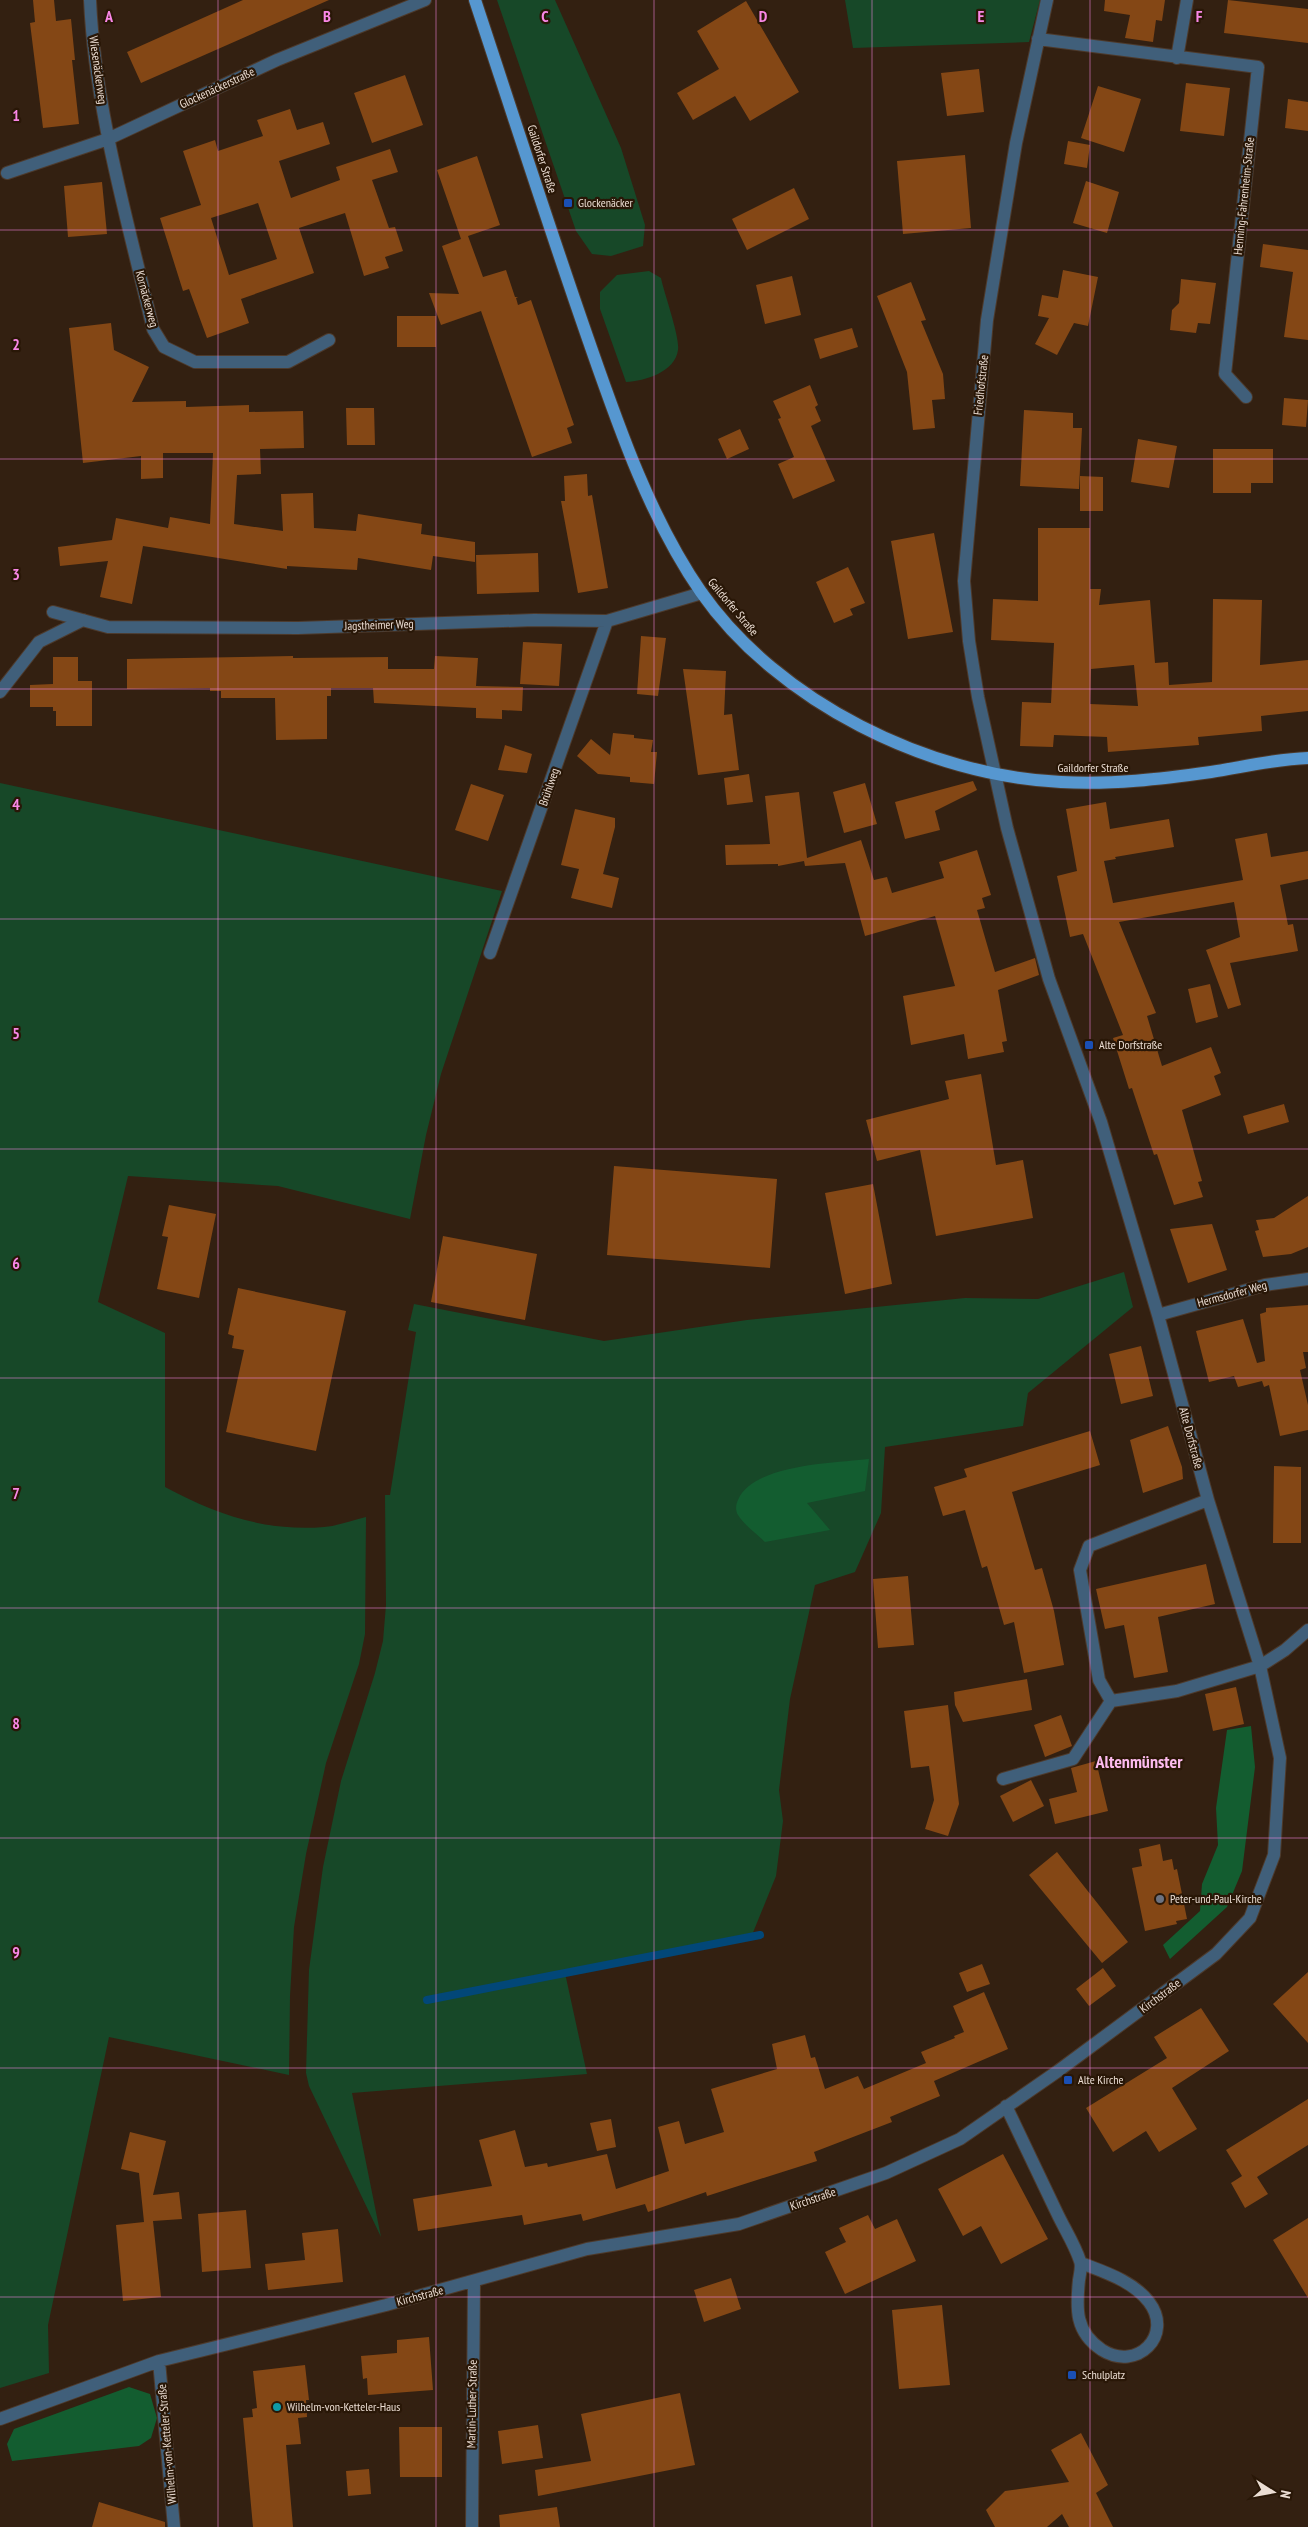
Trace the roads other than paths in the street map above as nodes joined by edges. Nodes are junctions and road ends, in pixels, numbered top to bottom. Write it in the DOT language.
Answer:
graph roads {
  1 [pos="90,0"];
  2 [pos="425,0"];
  3 [pos="475,0"];
  4 [pos="1047,0"];
  5 [pos="1186,0"];
  6 [pos="1038,39"];
  7 [pos="1177,58"];
  8 [pos="108,140"];
  9 [pos="7,173"];
  10 [pos="329,340"];
  11 [pos="1246,398"];
  12 [pos="702,593"];
  13 [pos="53,612"];
  14 [pos="83,620"];
  15 [pos="607,621"];
  16 [pos="0,692"];
  17 [pos="1308,758"];
  18 [pos="995,773"];
  19 [pos="490,952"];
  20 [pos="1308,1279"];
  21 [pos="1158,1315"];
  22 [pos="1208,1500"];
  23 [pos="1308,1630"];
  24 [pos="1260,1666"];
  25 [pos="1112,1701"];
  26 [pos="1003,1779"];
  27 [pos="1006,2106"];
  28 [pos="1081,2263"];
  29 [pos="474,2281"];
  30 [pos="159,2361"];
  31 [pos="0,2419"];
  32 [pos="174,2527"];
  33 [pos="472,2527"];
  1 -- 8 [label="street, Wiesenäckerweg"];
  2 -- 8 [label="street, Glockenäckerstraße"];
  3 -- 12 [label="main road, Gaildorfer Straße"];
  4 -- 6 [label="street, Friedhofstraße"];
  5 -- 7 [label="street"];
  6 -- 7 [label="street, Henning-Fahrenheim-Straße"];
  6 -- 18 [label="street, Friedhofstraße"];
  7 -- 11 [label="street, Henning-Fahrenheim-Straße"];
  8 -- 9 [label="street, Glockenäckerstraße"];
  8 -- 10 [label="street, Kornäckerweg"];
  12 -- 15 [label="street, Jagstheimer Weg"];
  12 -- 18 [label="main road, Gaildorfer Straße"];
  13 -- 14 [label="street, Jagstheimer Weg"];
  14 -- 15 [label="street, Jagstheimer Weg"];
  14 -- 16 [label="street"];
  15 -- 19 [label="street, Brühlweg"];
  17 -- 18 [label="main road, Gaildorfer Straße"];
  18 -- 21 [label="street, Alte Dorfstraße"];
  20 -- 21 [label="street, Hermsdorfer Weg"];
  21 -- 22 [label="street, Alte Dorfstraße"];
  22 -- 24 [label="street, Alte Dorfstraße"];
  22 -- 25 [label="street"];
  23 -- 24 [label="street"];
  24 -- 25 [label="street"];
  24 -- 27 [label="street, Kirchstraße"];
  25 -- 26 [label="street"];
  27 -- 28 [label="street"];
  27 -- 29 [label="street, Kirchstraße"];
  28 -- 28 [label="street"];
  29 -- 30 [label="street, Kirchstraße"];
  29 -- 33 [label="street, Martin-Luther-Straße"];
  30 -- 31 [label="street, Kirchstraße"];
  30 -- 32 [label="street, Wilhelm-von-Ketteler-Straße"];
}
